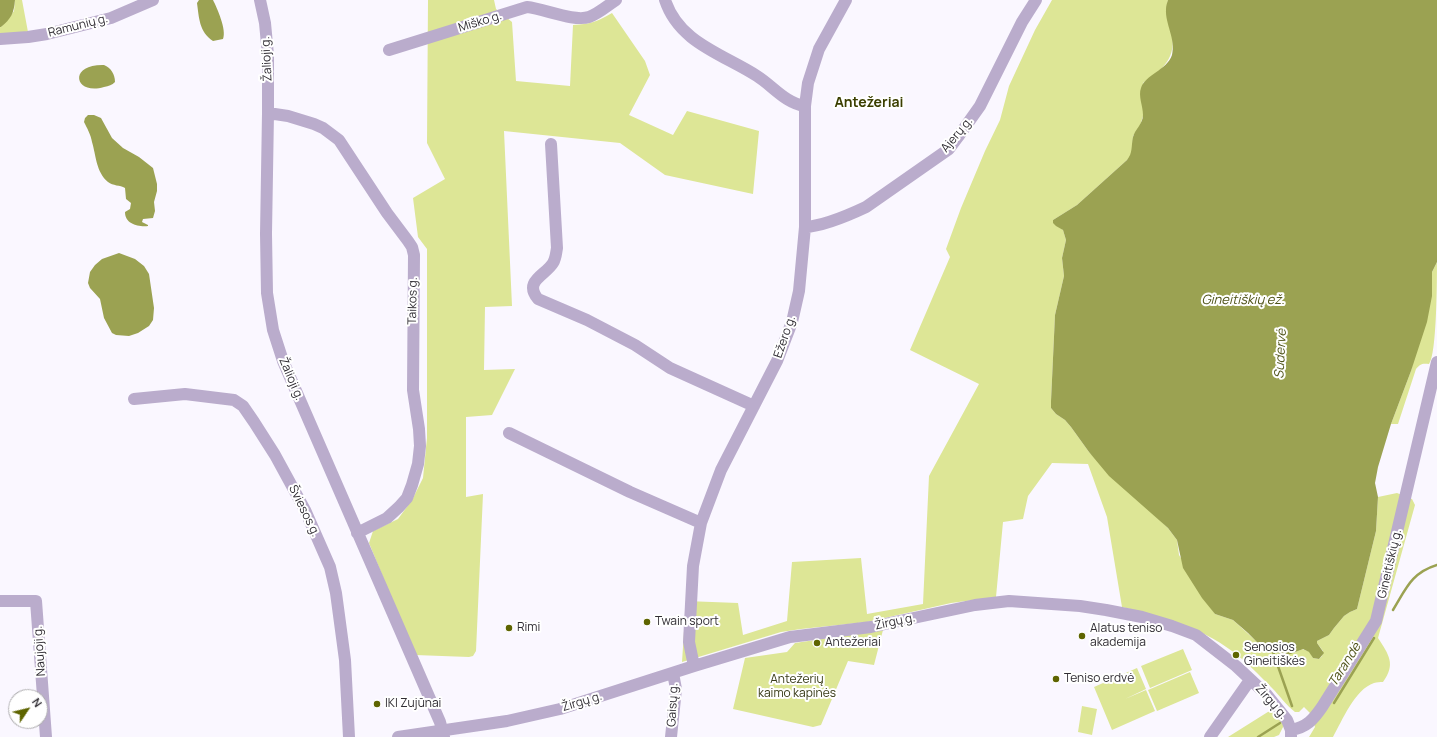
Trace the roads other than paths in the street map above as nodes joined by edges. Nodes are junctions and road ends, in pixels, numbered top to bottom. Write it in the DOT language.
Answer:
graph roads {
  1 [pos="153,0"];
  2 [pos="260,0"];
  3 [pos="616,0"];
  4 [pos="665,0"];
  5 [pos="846,0"];
  6 [pos="1036,0"];
  7 [pos="0,39"];
  8 [pos="388,50"];
  9 [pos="805,106"];
  10 [pos="268,113"];
  11 [pos="551,144"];
  12 [pos="805,227"];
  13 [pos="1437,362"];
  14 [pos="134,399"];
  15 [pos="754,406"];
  16 [pos="509,433"];
  17 [pos="701,523"];
  18 [pos="357,533"];
  19 [pos="0,601"];
  20 [pos="694,666"];
  21 [pos="673,673"];
  22 [pos="1250,680"];
  23 [pos="443,734"];
  24 [pos="1291,734"];
  25 [pos="46,737"];
  26 [pos="349,737"];
  27 [pos="398,737"];
  28 [pos="671,737"];
  29 [pos="1210,737"];
  1 -- 7 [label="street, Ramunių g."];
  2 -- 10 [label="street, Žalioji g."];
  3 -- 8 [label="street, Miško g."];
  4 -- 9 [label="street"];
  5 -- 9 [label="street, Ežero g."];
  6 -- 12 [label="street, Ajerų g."];
  9 -- 12 [label="street, Ežero g."];
  10 -- 18 [label="street, Žalioji g."];
  10 -- 18 [label="street, Taikos g."];
  11 -- 15 [label="street"];
  12 -- 15 [label="street, Ežero g."];
  13 -- 24 [label="street, Gineitiškių g."];
  14 -- 26 [label="street, Šviesos g."];
  15 -- 17 [label="street, Ežero g."];
  16 -- 17 [label="street"];
  17 -- 20 [label="street, Ežero g."];
  18 -- 23 [label="street, Žalioji g."];
  19 -- 25 [label="street, Naujoji g."];
  20 -- 21 [label="street, Žirgų g."];
  20 -- 22 [label="street, Žirgų g."];
  21 -- 23 [label="street, Žirgų g."];
  21 -- 28 [label="street, Gaisų g."];
  22 -- 24 [label="street, Žirgų g."];
  22 -- 29 [label="street"];
  23 -- 27 [label="street, Žirgų g."];
}
